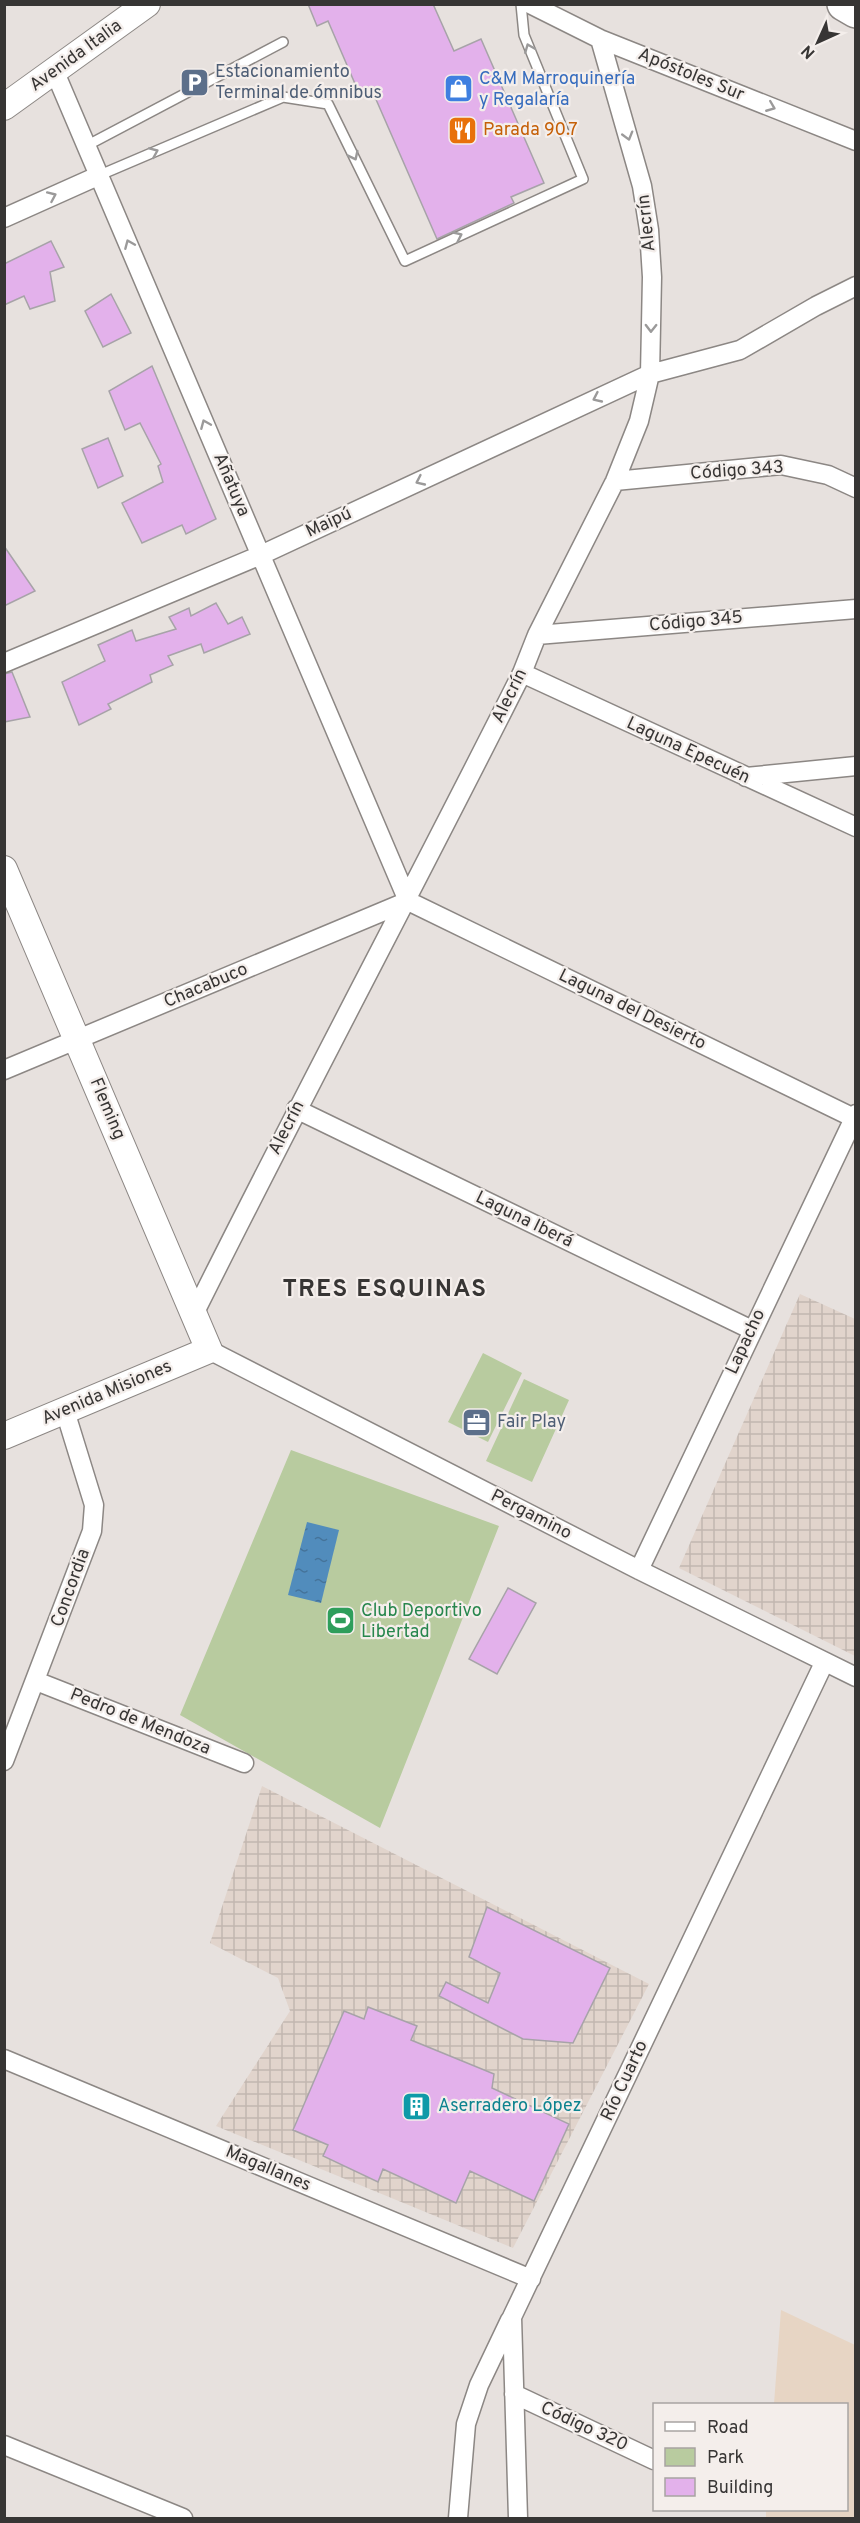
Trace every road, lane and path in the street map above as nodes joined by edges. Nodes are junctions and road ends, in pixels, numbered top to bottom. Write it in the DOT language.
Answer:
graph roads {
  1 [pos="147,4"];
  2 [pos="521,4"];
  3 [pos="530,4"];
  4 [pos="844,4"];
  5 [pos="855,11"];
  6 [pos="600,39"];
  7 [pos="283,42"];
  8 [pos="54,70"];
  9 [pos="4,107"];
  10 [pos="855,141"];
  11 [pos="86,146"];
  12 [pos="100,175"];
  13 [pos="4,218"];
  14 [pos="855,286"];
  15 [pos="650,374"];
  16 [pos="615,481"];
  17 [pos="855,488"];
  18 [pos="261,555"];
  19 [pos="855,609"];
  20 [pos="537,635"];
  21 [pos="4,663"];
  22 [pos="522,674"];
  23 [pos="855,766"];
  24 [pos="744,777"];
  25 [pos="855,827"];
  26 [pos="4,868"];
  27 [pos="408,901"];
  28 [pos="77,1040"];
  29 [pos="4,1070"];
  30 [pos="296,1109"];
  31 [pos="855,1117"];
  32 [pos="194,1314"];
  33 [pos="752,1330"];
  34 [pos="209,1350"];
  35 [pos="65,1411"];
  36 [pos="4,1436"];
  37 [pos="639,1570"];
  38 [pos="824,1663"];
  39 [pos="855,1677"];
  40 [pos="36,1680"];
  41 [pos="4,1761"];
  42 [pos="244,1763"];
  43 [pos="4,2059"];
  44 [pos="531,2279"];
  45 [pos="512,2318"];
  46 [pos="514,2394"];
  47 [pos="4,2445"];
  48 [pos="653,2460"];
  49 [pos="183,2518"];
  50 [pos="458,2518"];
  51 [pos="518,2518"];
  1 -- 8 [label="street, Avenida Italia"];
  12 -- 2 [label="lane, one-way"];
  3 -- 6 [label="street, Apóstoles Sur"];
  4 -- 5 [label="highway"];
  6 -- 10 [label="street, Apóstoles Sur, one-way"];
  6 -- 15 [label="street, Alecrín, one-way"];
  7 -- 11 [label="lane"];
  8 -- 9 [label="street, Avenida Italia"];
  8 -- 11 [label="street, Añatuya"];
  11 -- 12 [label="street, Añatuya"];
  13 -- 12 [label="street, one-way"];
  18 -- 12 [label="street, Añatuya, one-way"];
  14 -- 15 [label="street, Maipú"];
  15 -- 16 [label="street, Alecrín"];
  15 -- 18 [label="street, Maipú, one-way"];
  16 -- 17 [label="street, Código 343"];
  16 -- 20 [label="street, Alecrín"];
  18 -- 21 [label="street, Maipú"];
  18 -- 27 [label="street, Añatuya"];
  19 -- 20 [label="street, Código 345"];
  20 -- 22 [label="street, Alecrín"];
  22 -- 24 [label="street, Laguna Epecuén"];
  22 -- 27 [label="street, Alecrín"];
  23 -- 24 [label="street"];
  24 -- 25 [label="street, Laguna Epecuén"];
  26 -- 28 [label="street, Fleming"];
  27 -- 28 [label="street, Chacabuco"];
  27 -- 30 [label="street, Alecrín"];
  27 -- 31 [label="street, Laguna del Desierto"];
  28 -- 29 [label="street, Chacabuco"];
  28 -- 32 [label="street, Fleming"];
  30 -- 32 [label="street, Alecrín"];
  30 -- 33 [label="street, Laguna Iberá"];
  31 -- 33 [label="street, Lapacho"];
  32 -- 34 [label="street, Fleming"];
  33 -- 37 [label="street, Lapacho"];
  34 -- 35 [label="street, Avenida Misiones"];
  34 -- 37 [label="street, Pergamino"];
  35 -- 36 [label="street, Avenida Misiones"];
  35 -- 40 [label="street, Concordia"];
  37 -- 38 [label="street, Pergamino"];
  38 -- 39 [label="street, Pergamino"];
  38 -- 44 [label="street, Río Cuarto"];
  40 -- 41 [label="street, Concordia"];
  40 -- 42 [label="street, Pedro de Mendoza"];
  43 -- 44 [label="street, Magallanes"];
  44 -- 45 [label="street, Río Cuarto"];
  45 -- 46 [label="street, Río Cuarto"];
  45 -- 50 [label="street"];
  46 -- 48 [label="street, Código 320"];
  46 -- 51 [label="street, Río Cuarto"];
  47 -- 49 [label="street"];
}
